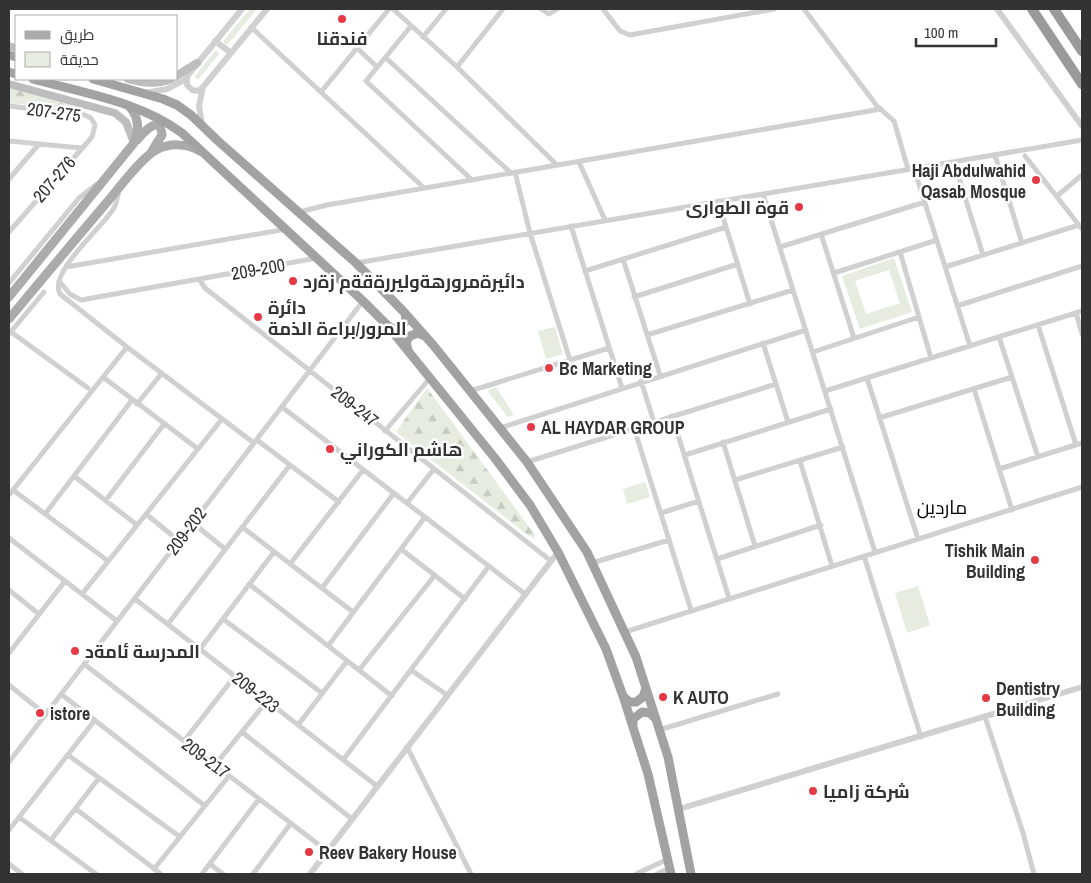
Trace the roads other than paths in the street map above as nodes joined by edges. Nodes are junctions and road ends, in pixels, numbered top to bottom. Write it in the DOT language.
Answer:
graph roads {
  1 [pos="242,9"];
  2 [pos="267,9"];
  3 [pos="389,9"];
  4 [pos="393,9"];
  5 [pos="446,9"];
  6 [pos="503,9"];
  7 [pos="541,9"];
  8 [pos="557,9"];
  9 [pos="602,9"];
  10 [pos="774,9"];
  11 [pos="804,9"];
  12 [pos="997,9"];
  13 [pos="1032,9"];
  14 [pos="1054,9"];
  15 [pos="411,26"];
  16 [pos="251,27"];
  17 [pos="423,37"];
  18 [pos="215,41"];
  19 [pos="357,48"];
  20 [pos="1082,50"];
  21 [pos="230,52"];
  22 [pos="386,58"];
  23 [pos="197,64"];
  24 [pos="377,67"];
  25 [pos="457,67"];
  26 [pos="178,75"];
  27 [pos="187,77"];
  28 [pos="37,80"];
  29 [pos="105,80"];
  30 [pos="168,80"];
  31 [pos="129,82"];
  32 [pos="9,84"];
  33 [pos="1082,84"];
  34 [pos="203,87"];
  35 [pos="321,92"];
  36 [pos="145,93"];
  37 [pos="9,106"];
  38 [pos="129,106"];
  39 [pos="881,109"];
  40 [pos="202,124"];
  41 [pos="95,125"];
  42 [pos="1082,126"];
  43 [pos="1082,140"];
  44 [pos="9,141"];
  45 [pos="134,143"];
  46 [pos="39,144"];
  47 [pos="81,148"];
  48 [pos="204,153"];
  49 [pos="150,154"];
  50 [pos="995,155"];
  51 [pos="1025,156"];
  52 [pos="580,162"];
  53 [pos="954,162"];
  54 [pos="557,165"];
  55 [pos="911,169"];
  56 [pos="513,173"];
  57 [pos="1082,175"];
  58 [pos="9,179"];
  59 [pos="104,180"];
  60 [pos="472,180"];
  61 [pos="424,188"];
  62 [pos="763,194"];
  63 [pos="1057,196"];
  64 [pos="718,201"];
  65 [pos="925,202"];
  66 [pos="300,212"];
  67 [pos="605,220"];
  68 [pos="9,222"];
  69 [pos="14,226"];
  70 [pos="571,226"];
  71 [pos="726,227"];
  72 [pos="1081,227"];
  73 [pos="287,229"];
  74 [pos="9,232"];
  75 [pos="530,233"];
  76 [pos="822,234"];
  77 [pos="937,240"];
  78 [pos="1022,243"];
  79 [pos="780,247"];
  80 [pos="900,252"];
  81 [pos="984,255"];
  82 [pos="317,258"];
  83 [pos="623,260"];
  84 [pos="66,261"];
  85 [pos="356,263"];
  86 [pos="738,264"];
  87 [pos="1082,266"];
  88 [pos="945,267"];
  89 [pos="585,271"];
  90 [pos="834,273"];
  91 [pos="199,279"];
  92 [pos="59,281"];
  93 [pos="9,283"];
  94 [pos="793,290"];
  95 [pos="44,292"];
  96 [pos="9,297"];
  97 [pos="634,297"];
  98 [pos="363,301"];
  99 [pos="750,304"];
  100 [pos="958,306"];
  101 [pos="403,311"];
  102 [pos="1082,311"];
  103 [pos="1076,313"];
  104 [pos="919,318"];
  105 [pos="9,319"];
  106 [pos="387,325"];
  107 [pos="1038,325"];
  108 [pos="806,330"];
  109 [pos="10,333"];
  110 [pos="1082,334"];
  111 [pos="646,335"];
  112 [pos="999,337"];
  113 [pos="427,338"];
  114 [pos="854,338"];
  115 [pos="763,343"];
  116 [pos="970,346"];
  117 [pos="128,347"];
  118 [pos="609,348"];
  119 [pos="813,352"];
  120 [pos="409,353"];
  121 [pos="931,358"];
  122 [pos="570,360"];
  123 [pos="310,371"];
  124 [pos="162,373"];
  125 [pos="660,376"];
  126 [pos="103,377"];
  127 [pos="1012,377"];
  128 [pos="430,378"];
  129 [pos="867,378"];
  130 [pos="641,382"];
  131 [pos="776,384"];
  132 [pos="88,388"];
  133 [pos="622,388"];
  134 [pos="974,389"];
  135 [pos="470,391"];
  136 [pos="825,391"];
  137 [pos="132,400"];
  138 [pos="137,404"];
  139 [pos="282,407"];
  140 [pos="830,409"];
  141 [pos="672,416"];
  142 [pos="879,418"];
  143 [pos="222,419"];
  144 [pos="654,422"];
  145 [pos="788,422"];
  146 [pos="164,424"];
  147 [pos="500,428"];
  148 [pos="634,428"];
  149 [pos="386,430"];
  150 [pos="256,441"];
  151 [pos="723,442"];
  152 [pos="1082,443"];
  153 [pos="1076,445"];
  154 [pos="842,447"];
  155 [pos="198,450"];
  156 [pos="685,455"];
  157 [pos="1038,457"];
  158 [pos="800,461"];
  159 [pos="527,462"];
  160 [pos="290,465"];
  161 [pos="434,469"];
  162 [pos="999,469"];
  163 [pos="363,470"];
  164 [pos="74,476"];
  165 [pos="735,480"];
  166 [pos="1082,487"];
  167 [pos="13,490"];
  168 [pos="394,493"];
  169 [pos="9,495"];
  170 [pos="106,500"];
  171 [pos="699,501"];
  172 [pos="339,502"];
  173 [pos="407,504"];
  174 [pos="1012,510"];
  175 [pos="661,513"];
  176 [pos="45,514"];
  177 [pos="146,514"];
  178 [pos="425,517"];
  179 [pos="193,523"];
  180 [pos="137,525"];
  181 [pos="820,525"];
  182 [pos="242,527"];
  183 [pos="9,538"];
  184 [pos="918,539"];
  185 [pos="669,540"];
  186 [pos="179,541"];
  187 [pos="755,546"];
  188 [pos="226,549"];
  189 [pos="401,549"];
  190 [pos="274,552"];
  191 [pos="558,552"];
  192 [pos="875,552"];
  193 [pos="864,556"];
  194 [pos="717,558"];
  195 [pos="108,561"];
  196 [pos="551,561"];
  197 [pos="592,563"];
  198 [pos="290,564"];
  199 [pos="489,566"];
  200 [pos="832,566"];
  201 [pos="435,576"];
  202 [pos="65,581"];
  203 [pos="249,584"];
  204 [pos="322,588"];
  205 [pos="9,590"];
  206 [pos="82,594"];
  207 [pos="526,594"];
  208 [pos="135,598"];
  209 [pos="465,598"];
  210 [pos="729,598"];
  211 [pos="691,610"];
  212 [pos="353,612"];
  213 [pos="39,614"];
  214 [pos="224,619"];
  215 [pos="117,621"];
  216 [pos="168,624"];
  217 [pos="625,632"];
  218 [pos="328,646"];
  219 [pos="200,649"];
  220 [pos="9,653"];
  221 [pos="347,661"];
  222 [pos="84,664"];
  223 [pos="359,670"];
  224 [pos="412,670"];
  225 [pos="235,676"];
  226 [pos="645,683"];
  227 [pos="9,685"];
  228 [pos="1082,687"];
  229 [pos="1082,691"];
  230 [pos="322,693"];
  231 [pos="61,694"];
  232 [pos="778,694"];
  233 [pos="447,695"];
  234 [pos="392,696"];
  235 [pos="623,696"];
  236 [pos="267,701"];
  237 [pos="46,714"];
  238 [pos="95,720"];
  239 [pos="986,720"];
  240 [pos="298,725"];
  241 [pos="658,725"];
  242 [pos="633,727"];
  243 [pos="242,732"];
  244 [pos="920,737"];
  245 [pos="184,741"];
  246 [pos="408,747"];
  247 [pos="68,755"];
  248 [pos="9,760"];
  249 [pos="343,760"];
  250 [pos="215,765"];
  251 [pos="229,776"];
  252 [pos="99,778"];
  253 [pos="377,786"];
  254 [pos="259,799"];
  255 [pos="205,806"];
  256 [pos="76,809"];
  257 [pos="679,809"];
  258 [pos="19,817"];
  259 [pos="352,819"];
  260 [pos="291,823"];
  261 [pos="9,830"];
  262 [pos="180,837"];
  263 [pos="51,840"];
  264 [pos="328,851"];
  265 [pos="9,864"];
  266 [pos="210,864"];
  267 [pos="670,867"];
  268 [pos="154,869"];
  269 [pos="22,874"];
  270 [pos="96,874"];
  271 [pos="161,874"];
  272 [pos="202,874"];
  273 [pos="223,874"];
  274 [pos="253,874"];
  275 [pos="310,874"];
  276 [pos="471,874"];
  277 [pos="636,874"];
  278 [pos="657,874"];
  279 [pos="691,874"];
  280 [pos="1034,874"];
  1 -- 18 [label="street"];
  2 -- 16 [label="street"];
  3 -- 19 [label="street"];
  4 -- 15 [label="street"];
  5 -- 17 [label="street"];
  6 -- 25 [label="street"];
  7 -- 8 [label="street"];
  9 -- 10 [label="street"];
  11 -- 39 [label="street"];
  12 -- 42 [label="street"];
  13 -- 33 [label="highway"];
  14 -- 20 [label="highway"];
  15 -- 17 [label="street"];
  15 -- 22 [label="street"];
  16 -- 21 [label="street"];
  16 -- 35 [label="street"];
  17 -- 25 [label="street"];
  18 -- 21 [label="street"];
  18 -- 23 [label="street"];
  19 -- 24 [label="street"];
  19 -- 35 [label="street"];
  21 -- 34 [label="street"];
  22 -- 24 [label="street"];
  22 -- 56 [label="street"];
  23 -- 26 [label="main road"];
  23 -- 27 [label="street"];
  24 -- 60 [label="street"];
  25 -- 54 [label="street"];
  27 -- 34 [label="street"];
  27 -- 36 [label="street"];
  28 -- 38 [label="highway"];
  29 -- 31 [label="highway"];
  30 -- 31 [label="main road"];
  31 -- 36 [label="highway"];
  32 -- 45 [label="main road"];
  34 -- 40 [label="street"];
  35 -- 61 [label="street"];
  36 -- 40 [label="highway"];
  37 -- 41 [label="street, 207-275"];
  38 -- 45 [label="main road"];
  38 -- 48 [label="highway"];
  39 -- 52 [label="street"];
  39 -- 55 [label="street"];
  40 -- 66 [label="highway"];
  41 -- 47 [label="street, 207-276"];
  43 -- 50 [label="street"];
  44 -- 46 [label="street"];
  45 -- 49 [label="main road"];
  45 -- 59 [label="main road"];
  46 -- 47 [label="street"];
  46 -- 58 [label="street"];
  47 -- 69 [label="street, 207-276"];
  48 -- 49 [label="main road"];
  48 -- 73 [label="highway"];
  49 -- 84 [label="main road"];
  50 -- 53 [label="street"];
  50 -- 78 [label="street"];
  51 -- 63 [label="street"];
  52 -- 54 [label="street"];
  52 -- 67 [label="street"];
  53 -- 55 [label="street"];
  53 -- 81 [label="street"];
  54 -- 56 [label="street"];
  55 -- 62 [label="street"];
  55 -- 65 [label="street"];
  56 -- 60 [label="street"];
  56 -- 75 [label="street"];
  57 -- 63 [label="street"];
  59 -- 93 [label="street"];
  59 -- 96 [label="main road"];
  60 -- 61 [label="street"];
  61 -- 66 [label="street"];
  62 -- 64 [label="street"];
  62 -- 79 [label="street"];
  63 -- 72 [label="street"];
  64 -- 67 [label="street"];
  64 -- 71 [label="street"];
  65 -- 76 [label="street"];
  65 -- 77 [label="street"];
  66 -- 85 [label="highway"];
  67 -- 70 [label="street"];
  68 -- 69 [label="street"];
  69 -- 74 [label="street, 207-276"];
  70 -- 75 [label="street"];
  70 -- 89 [label="street"];
  71 -- 83 [label="street"];
  71 -- 86 [label="street"];
  72 -- 78 [label="street"];
  73 -- 82 [label="highway"];
  73 -- 84 [label="street"];
  75 -- 85 [label="street"];
  75 -- 122 [label="street"];
  76 -- 79 [label="street"];
  76 -- 90 [label="street"];
  77 -- 80 [label="street"];
  77 -- 88 [label="street"];
  78 -- 81 [label="street"];
  79 -- 94 [label="street"];
  80 -- 90 [label="street"];
  80 -- 104 [label="street"];
  81 -- 88 [label="street"];
  82 -- 91 [label="street, 209-200"];
  82 -- 98 [label="highway"];
  83 -- 89 [label="street"];
  83 -- 97 [label="street"];
  84 -- 92 [label="street"];
  84 -- 105 [label="main road"];
  85 -- 101 [label="highway"];
  86 -- 97 [label="street"];
  86 -- 99 [label="street"];
  87 -- 100 [label="street"];
  88 -- 100 [label="street"];
  89 -- 118 [label="street"];
  90 -- 114 [label="street"];
  91 -- 92 [label="street, 209-200"];
  91 -- 123 [label="street, 209-247"];
  92 -- 117 [label="street"];
  94 -- 99 [label="street"];
  94 -- 108 [label="street"];
  95 -- 109 [label="street"];
  97 -- 111 [label="street"];
  98 -- 106 [label="highway"];
  98 -- 123 [label="street, 209-202"];
  99 -- 111 [label="street"];
  100 -- 116 [label="street"];
  101 -- 106 [label="highway"];
  101 -- 113 [label="highway"];
  102 -- 103 [label="street"];
  103 -- 107 [label="street"];
  103 -- 110 [label="street"];
  104 -- 114 [label="street"];
  104 -- 121 [label="street"];
  106 -- 120 [label="highway"];
  107 -- 112 [label="street"];
  107 -- 153 [label="street"];
  108 -- 115 [label="street"];
  108 -- 119 [label="street"];
  109 -- 132 [label="street"];
  111 -- 125 [label="street"];
  112 -- 116 [label="street"];
  112 -- 127 [label="street"];
  113 -- 120 [label="highway"];
  113 -- 135 [label="highway"];
  114 -- 119 [label="street"];
  115 -- 125 [label="street"];
  115 -- 131 [label="street"];
  116 -- 121 [label="street"];
  117 -- 124 [label="street"];
  117 -- 126 [label="street"];
  118 -- 122 [label="street"];
  118 -- 133 [label="street"];
  119 -- 136 [label="street"];
  120 -- 128 [label="highway"];
  121 -- 129 [label="street"];
  122 -- 135 [label="street"];
  123 -- 139 [label="street, 209-202"];
  123 -- 149 [label="street, 209-247"];
  124 -- 138 [label="street"];
  124 -- 143 [label="street"];
  125 -- 130 [label="street"];
  126 -- 137 [label="street"];
  126 -- 167 [label="street"];
  127 -- 134 [label="street"];
  127 -- 157 [label="street"];
  128 -- 149 [label="street"];
  128 -- 191 [label="highway"];
  129 -- 136 [label="street"];
  129 -- 142 [label="street"];
  130 -- 133 [label="street"];
  130 -- 144 [label="street"];
  131 -- 141 [label="street"];
  131 -- 145 [label="street"];
  133 -- 147 [label="street"];
  134 -- 142 [label="street"];
  134 -- 162 [label="street"];
  135 -- 147 [label="highway"];
  136 -- 140 [label="street"];
  137 -- 138 [label="street"];
  137 -- 164 [label="street"];
  138 -- 146 [label="street"];
  139 -- 150 [label="street, 209-202"];
  139 -- 163 [label="street"];
  140 -- 145 [label="street"];
  140 -- 154 [label="street"];
  141 -- 144 [label="street"];
  141 -- 156 [label="street"];
  142 -- 184 [label="street"];
  143 -- 150 [label="street"];
  143 -- 155 [label="street"];
  144 -- 148 [label="street"];
  145 -- 151 [label="street"];
  146 -- 155 [label="street"];
  146 -- 170 [label="street"];
  147 -- 159 [label="highway"];
  148 -- 159 [label="street"];
  148 -- 175 [label="street"];
  149 -- 161 [label="street, 209-247"];
  150 -- 160 [label="street"];
  150 -- 179 [label="street, 209-202"];
  151 -- 156 [label="street"];
  151 -- 165 [label="street"];
  152 -- 153 [label="street"];
  153 -- 157 [label="street"];
  154 -- 158 [label="street"];
  154 -- 192 [label="street"];
  155 -- 177 [label="street"];
  156 -- 171 [label="street"];
  157 -- 162 [label="street"];
  158 -- 165 [label="street"];
  158 -- 181 [label="street"];
  159 -- 197 [label="highway"];
  160 -- 172 [label="street"];
  160 -- 182 [label="street"];
  161 -- 173 [label="street"];
  161 -- 196 [label="street, 209-247"];
  162 -- 174 [label="street"];
  163 -- 168 [label="street"];
  163 -- 172 [label="street"];
  164 -- 170 [label="street"];
  164 -- 176 [label="street"];
  165 -- 187 [label="street"];
  166 -- 174 [label="street"];
  167 -- 169 [label="street"];
  167 -- 176 [label="street"];
  168 -- 173 [label="street"];
  168 -- 204 [label="street"];
  170 -- 180 [label="street"];
  171 -- 175 [label="street"];
  171 -- 194 [label="street"];
  172 -- 198 [label="street"];
  173 -- 178 [label="street"];
  174 -- 184 [label="street"];
  175 -- 185 [label="street"];
  176 -- 195 [label="street"];
  177 -- 180 [label="street"];
  177 -- 186 [label="street"];
  178 -- 189 [label="street"];
  178 -- 199 [label="street"];
  179 -- 186 [label="street, 209-202"];
  179 -- 188 [label="street"];
  180 -- 195 [label="street"];
  181 -- 187 [label="street"];
  181 -- 200 [label="street"];
  182 -- 188 [label="street"];
  182 -- 190 [label="street"];
  183 -- 202 [label="street"];
  184 -- 192 [label="street"];
  185 -- 197 [label="street"];
  185 -- 211 [label="street"];
  186 -- 208 [label="street, 209-202"];
  187 -- 194 [label="street"];
  188 -- 216 [label="street"];
  189 -- 201 [label="street"];
  189 -- 212 [label="street"];
  190 -- 198 [label="street"];
  190 -- 203 [label="street"];
  191 -- 196 [label="street"];
  191 -- 235 [label="highway"];
  192 -- 193 [label="street"];
  193 -- 200 [label="street"];
  193 -- 244 [label="street"];
  194 -- 210 [label="street"];
  195 -- 206 [label="street"];
  196 -- 207 [label="street"];
  197 -- 217 [label="highway"];
  198 -- 204 [label="street"];
  199 -- 207 [label="street"];
  199 -- 209 [label="street"];
  200 -- 210 [label="street"];
  201 -- 209 [label="street"];
  201 -- 223 [label="street"];
  202 -- 206 [label="street"];
  202 -- 213 [label="street"];
  203 -- 214 [label="street"];
  203 -- 218 [label="street"];
  204 -- 212 [label="street"];
  205 -- 213 [label="street"];
  206 -- 215 [label="street"];
  207 -- 233 [label="street"];
  208 -- 215 [label="street, 209-202"];
  208 -- 216 [label="street, 209-223"];
  209 -- 224 [label="street"];
  210 -- 211 [label="street"];
  211 -- 217 [label="street"];
  212 -- 218 [label="street"];
  213 -- 220 [label="street"];
  214 -- 219 [label="street"];
  214 -- 230 [label="street"];
  215 -- 222 [label="street, 209-202"];
  216 -- 219 [label="street, 209-223"];
  217 -- 226 [label="highway"];
  218 -- 221 [label="street"];
  219 -- 225 [label="street, 209-223"];
  221 -- 223 [label="street"];
  221 -- 230 [label="street"];
  222 -- 231 [label="street, 209-202"];
  222 -- 245 [label="street, 209-217"];
  223 -- 234 [label="street"];
  224 -- 233 [label="street"];
  224 -- 234 [label="street"];
  225 -- 236 [label="street, 209-223"];
  225 -- 245 [label="street"];
  226 -- 235 [label="highway"];
  226 -- 241 [label="highway"];
  227 -- 237 [label="street"];
  228 -- 244 [label="street"];
  229 -- 239 [label="street"];
  230 -- 240 [label="street"];
  231 -- 237 [label="street, 209-202"];
  231 -- 238 [label="street"];
  232 -- 241 [label="street"];
  233 -- 246 [label="street"];
  234 -- 249 [label="street"];
  235 -- 242 [label="highway"];
  236 -- 240 [label="street, 209-223"];
  236 -- 243 [label="street"];
  237 -- 248 [label="street, 209-202"];
  238 -- 247 [label="street"];
  238 -- 255 [label="street"];
  239 -- 244 [label="street"];
  239 -- 280 [label="street"];
  240 -- 249 [label="street, 209-223"];
  241 -- 242 [label="highway"];
  241 -- 257 [label="highway"];
  242 -- 267 [label="highway"];
  243 -- 250 [label="street"];
  243 -- 259 [label="street"];
  244 -- 257 [label="street"];
  245 -- 250 [label="street, 209-217"];
  246 -- 253 [label="street"];
  246 -- 276 [label="street"];
  247 -- 252 [label="street"];
  247 -- 258 [label="street"];
  249 -- 253 [label="street, 209-223"];
  250 -- 251 [label="street, 209-217"];
  251 -- 254 [label="street, 209-217"];
  251 -- 255 [label="street"];
  252 -- 256 [label="street"];
  252 -- 262 [label="street"];
  253 -- 259 [label="street"];
  254 -- 260 [label="street, 209-217"];
  254 -- 266 [label="street"];
  255 -- 262 [label="street"];
  256 -- 263 [label="street"];
  256 -- 268 [label="street"];
  257 -- 279 [label="highway"];
  258 -- 261 [label="street"];
  258 -- 263 [label="street"];
  259 -- 264 [label="street"];
  260 -- 264 [label="street, 209-217"];
  260 -- 274 [label="street"];
  262 -- 268 [label="street"];
  263 -- 270 [label="street"];
  264 -- 275 [label="street"];
  265 -- 269 [label="street"];
  266 -- 272 [label="street"];
  266 -- 273 [label="street"];
  267 -- 277 [label="street"];
  267 -- 278 [label="street"];
  268 -- 271 [label="street"];
}
